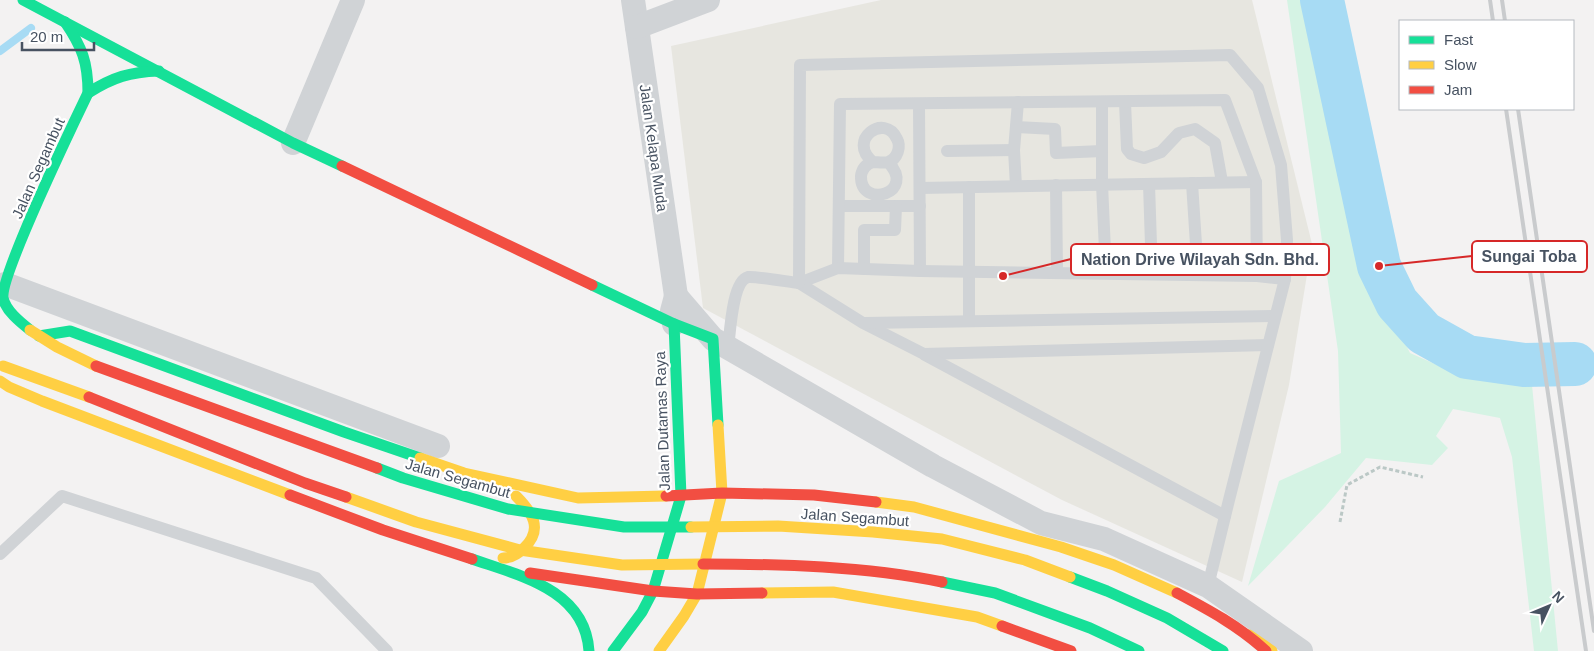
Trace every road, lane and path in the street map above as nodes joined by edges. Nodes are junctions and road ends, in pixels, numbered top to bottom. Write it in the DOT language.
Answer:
graph roads {
  1 [pos="23,0"];
  2 [pos="354,0"];
  3 [pos="633,0"];
  4 [pos="708,0"];
  5 [pos="65,22"];
  6 [pos="637,27"];
  7 [pos="159,71"];
  8 [pos="88,93"];
  9 [pos="1018,102"];
  10 [pos="1102,102"];
  11 [pos="1125,102"];
  12 [pos="919,104"];
  13 [pos="1016,127"];
  14 [pos="293,143"];
  15 [pos="863,144"];
  16 [pos="840,145"];
  17 [pos="920,146"];
  18 [pos="899,147"];
  19 [pos="1014,150"];
  20 [pos="947,151"];
  21 [pos="1102,151"];
  22 [pos="872,162"];
  23 [pos="888,162"];
  24 [pos="897,178"];
  25 [pos="839,179"];
  26 [pos="861,179"];
  27 [pos="920,182"];
  28 [pos="1222,182"];
  29 [pos="1256,182"];
  30 [pos="1192,183"];
  31 [pos="1102,184"];
  32 [pos="1149,184"];
  33 [pos="1056,185"];
  34 [pos="968,186"];
  35 [pos="1016,186"];
  36 [pos="839,206"];
  37 [pos="896,206"];
  38 [pos="920,206"];
  39 [pos="1151,245"];
  40 [pos="838,268"];
  41 [pos="864,268"];
  42 [pos="920,271"];
  43 [pos="970,272"];
  44 [pos="1057,272"];
  45 [pos="1106,273"];
  46 [pos="1198,275"];
  47 [pos="1257,276"];
  48 [pos="1285,279"];
  49 [pos="798,283"];
  50 [pos="2,292"];
  51 [pos="676,296"];
  52 [pos="1275,316"];
  53 [pos="969,321"];
  54 [pos="863,323"];
  55 [pos="674,324"];
  56 [pos="39,336"];
  57 [pos="720,344"];
  58 [pos="1268,344"];
  59 [pos="924,354"];
  60 [pos="0,366"];
  61 [pos="0,381"];
  62 [pos="438,446"];
  63 [pos="464,473"];
  64 [pos="1422,476"];
  65 [pos="722,493"];
  66 [pos="759,493"];
  67 [pos="681,496"];
  68 [pos="742,504"];
  69 [pos="733,514"];
  70 [pos="1225,516"];
  71 [pos="1340,522"];
  72 [pos="723,540"];
  73 [pos="724,553"];
  74 [pos="0,554"];
  75 [pos="470,558"];
  76 [pos="497,568"];
  77 [pos="1208,586"];
  78 [pos="653,592"];
  79 [pos="748,592"];
  80 [pos="697,594"];
  81 [pos="1249,634"];
  82 [pos="387,651"];
  83 [pos="589,651"];
  84 [pos="613,651"];
  85 [pos="659,651"];
  86 [pos="1071,651"];
  87 [pos="1139,651"];
  88 [pos="1223,651"];
  89 [pos="1266,651"];
  90 [pos="1272,651"];
  91 [pos="1301,651"];
  1 -- 5 [label="main road, Jalan Segambut"];
  2 -- 14 [label="street"];
  3 -- 6 [label="street, Jalan Kelapa Muda"];
  4 -- 6 [label="street"];
  5 -- 7 [label="main road, Jalan Segambut"];
  5 -- 8 [label="main road, Jalan Segambut"];
  6 -- 51 [label="street, Jalan Kelapa Muda"];
  7 -- 8 [label="main road"];
  7 -- 14 [label="main road, Jalan Segambut"];
  8 -- 50 [label="main road, Jalan Segambut"];
  9 -- 10 [label="lane"];
  9 -- 12 [label="lane"];
  9 -- 13 [label="lane"];
  10 -- 11 [label="lane"];
  10 -- 21 [label="lane"];
  11 -- 28 [label="lane"];
  11 -- 29 [label="lane"];
  12 -- 16 [label="lane"];
  12 -- 17 [label="lane"];
  13 -- 19 [label="lane"];
  13 -- 21 [label="lane"];
  14 -- 55 [label="main road, Jalan Segambut"];
  15 -- 16 [label="lane"];
  15 -- 18 [label="lane"];
  15 -- 22 [label="lane"];
  16 -- 25 [label="lane"];
  17 -- 18 [label="lane"];
  17 -- 27 [label="lane"];
  18 -- 23 [label="lane"];
  19 -- 20 [label="lane"];
  19 -- 35 [label="lane"];
  21 -- 31 [label="lane"];
  22 -- 23 [label="lane"];
  22 -- 26 [label="lane"];
  23 -- 24 [label="lane"];
  24 -- 26 [label="lane"];
  24 -- 27 [label="lane"];
  25 -- 26 [label="lane"];
  25 -- 36 [label="lane"];
  27 -- 34 [label="lane"];
  27 -- 38 [label="lane"];
  28 -- 29 [label="lane"];
  28 -- 30 [label="lane"];
  29 -- 47 [label="lane"];
  30 -- 32 [label="lane"];
  30 -- 46 [label="lane"];
  31 -- 32 [label="lane"];
  31 -- 33 [label="lane"];
  31 -- 45 [label="lane"];
  32 -- 39 [label="lane"];
  33 -- 35 [label="lane"];
  33 -- 44 [label="lane"];
  34 -- 35 [label="lane"];
  34 -- 43 [label="lane"];
  36 -- 37 [label="lane"];
  36 -- 40 [label="lane"];
  37 -- 38 [label="lane"];
  37 -- 41 [label="lane"];
  38 -- 42 [label="lane"];
  40 -- 41 [label="lane"];
  40 -- 49 [label="lane"];
  41 -- 42 [label="lane"];
  42 -- 43 [label="lane"];
  43 -- 44 [label="lane"];
  43 -- 53 [label="lane"];
  44 -- 45 [label="lane"];
  45 -- 46 [label="lane"];
  46 -- 47 [label="lane"];
  47 -- 48 [label="lane"];
  48 -- 49 [label="lane"];
  48 -- 52 [label="lane"];
  49 -- 54 [label="lane"];
  49 -- 57 [label="lane"];
  50 -- 56 [label="main road, Jalan Segambut"];
  50 -- 62 [label="street"];
  51 -- 55 [label="street, Jalan Kelapa Muda"];
  51 -- 57 [label="street"];
  52 -- 53 [label="lane"];
  52 -- 58 [label="lane"];
  53 -- 54 [label="lane"];
  54 -- 59 [label="lane"];
  55 -- 57 [label="main road, Jalan Segambut"];
  55 -- 67 [label="main road, Jalan Dutamas Raya"];
  56 -- 63 [label="main road"];
  56 -- 88 [label="main road, Jalan Segambut, bridge"];
  57 -- 65 [label="main road"];
  57 -- 77 [label="street"];
  58 -- 59 [label="lane"];
  58 -- 70 [label="lane"];
  59 -- 70 [label="lane"];
  60 -- 87 [label="main road, bridge"];
  61 -- 75 [label="main road"];
  63 -- 67 [label="main road"];
  63 -- 75 [label="main road"];
  64 -- 71 [label="path"];
  65 -- 66 [label="main road"];
  65 -- 67 [label="main road"];
  65 -- 80 [label="main road"];
  66 -- 68 [label="main road"];
  66 -- 81 [label="main road"];
  67 -- 78 [label="main road, Jalan Dutamas Raya"];
  69 -- 72 [label="main road"];
  70 -- 77 [label="lane"];
  73 -- 79 [label="main road"];
  74 -- 82 [label="lane"];
  75 -- 76 [label="main road"];
  76 -- 78 [label="main road"];
  76 -- 83 [label="main road"];
  77 -- 91 [label="street"];
  78 -- 80 [label="main road"];
  78 -- 84 [label="main road, Jalan Dutamas Raya"];
  79 -- 80 [label="main road"];
  79 -- 86 [label="main road"];
  80 -- 85 [label="main road"];
  81 -- 89 [label="main road"];
  81 -- 90 [label="main road"];
}
